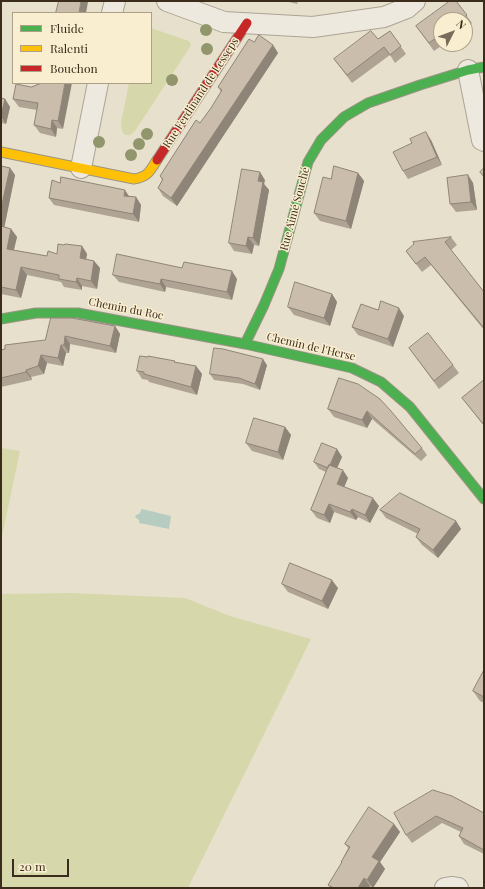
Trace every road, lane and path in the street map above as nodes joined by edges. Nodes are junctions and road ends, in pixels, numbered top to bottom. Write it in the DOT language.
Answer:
graph roads {
  1 [pos="115,1"];
  2 [pos="167,1"];
  3 [pos="415,1"];
  4 [pos="112,12"];
  5 [pos="247,23"];
  6 [pos="476,69"];
  7 [pos="98,84"];
  8 [pos="484,141"];
  9 [pos="1,152"];
  10 [pos="81,168"];
  11 [pos="1,319"];
  12 [pos="245,344"];
  13 [pos="484,499"];
  14 [pos="445,888"];
  15 [pos="458,888"];
  1 -- 4 [label="street"];
  2 -- 5 [label="street, Rue Ferdinand de Lesseps"];
  3 -- 5 [label="street"];
  5 -- 10 [label="street, Rue Ferdinand de Lesseps"];
  6 -- 8 [label="street, Rue Aimé Souché"];
  6 -- 12 [label="street, Rue Aimé Souché"];
  7 -- 10 [label="street"];
  9 -- 10 [label="street, Rue Ferdinand de Lesseps"];
  11 -- 12 [label="street, Chemin du Roc"];
  12 -- 13 [label="street, Chemin de l'Herse"];
  14 -- 15 [label="street"];
}
